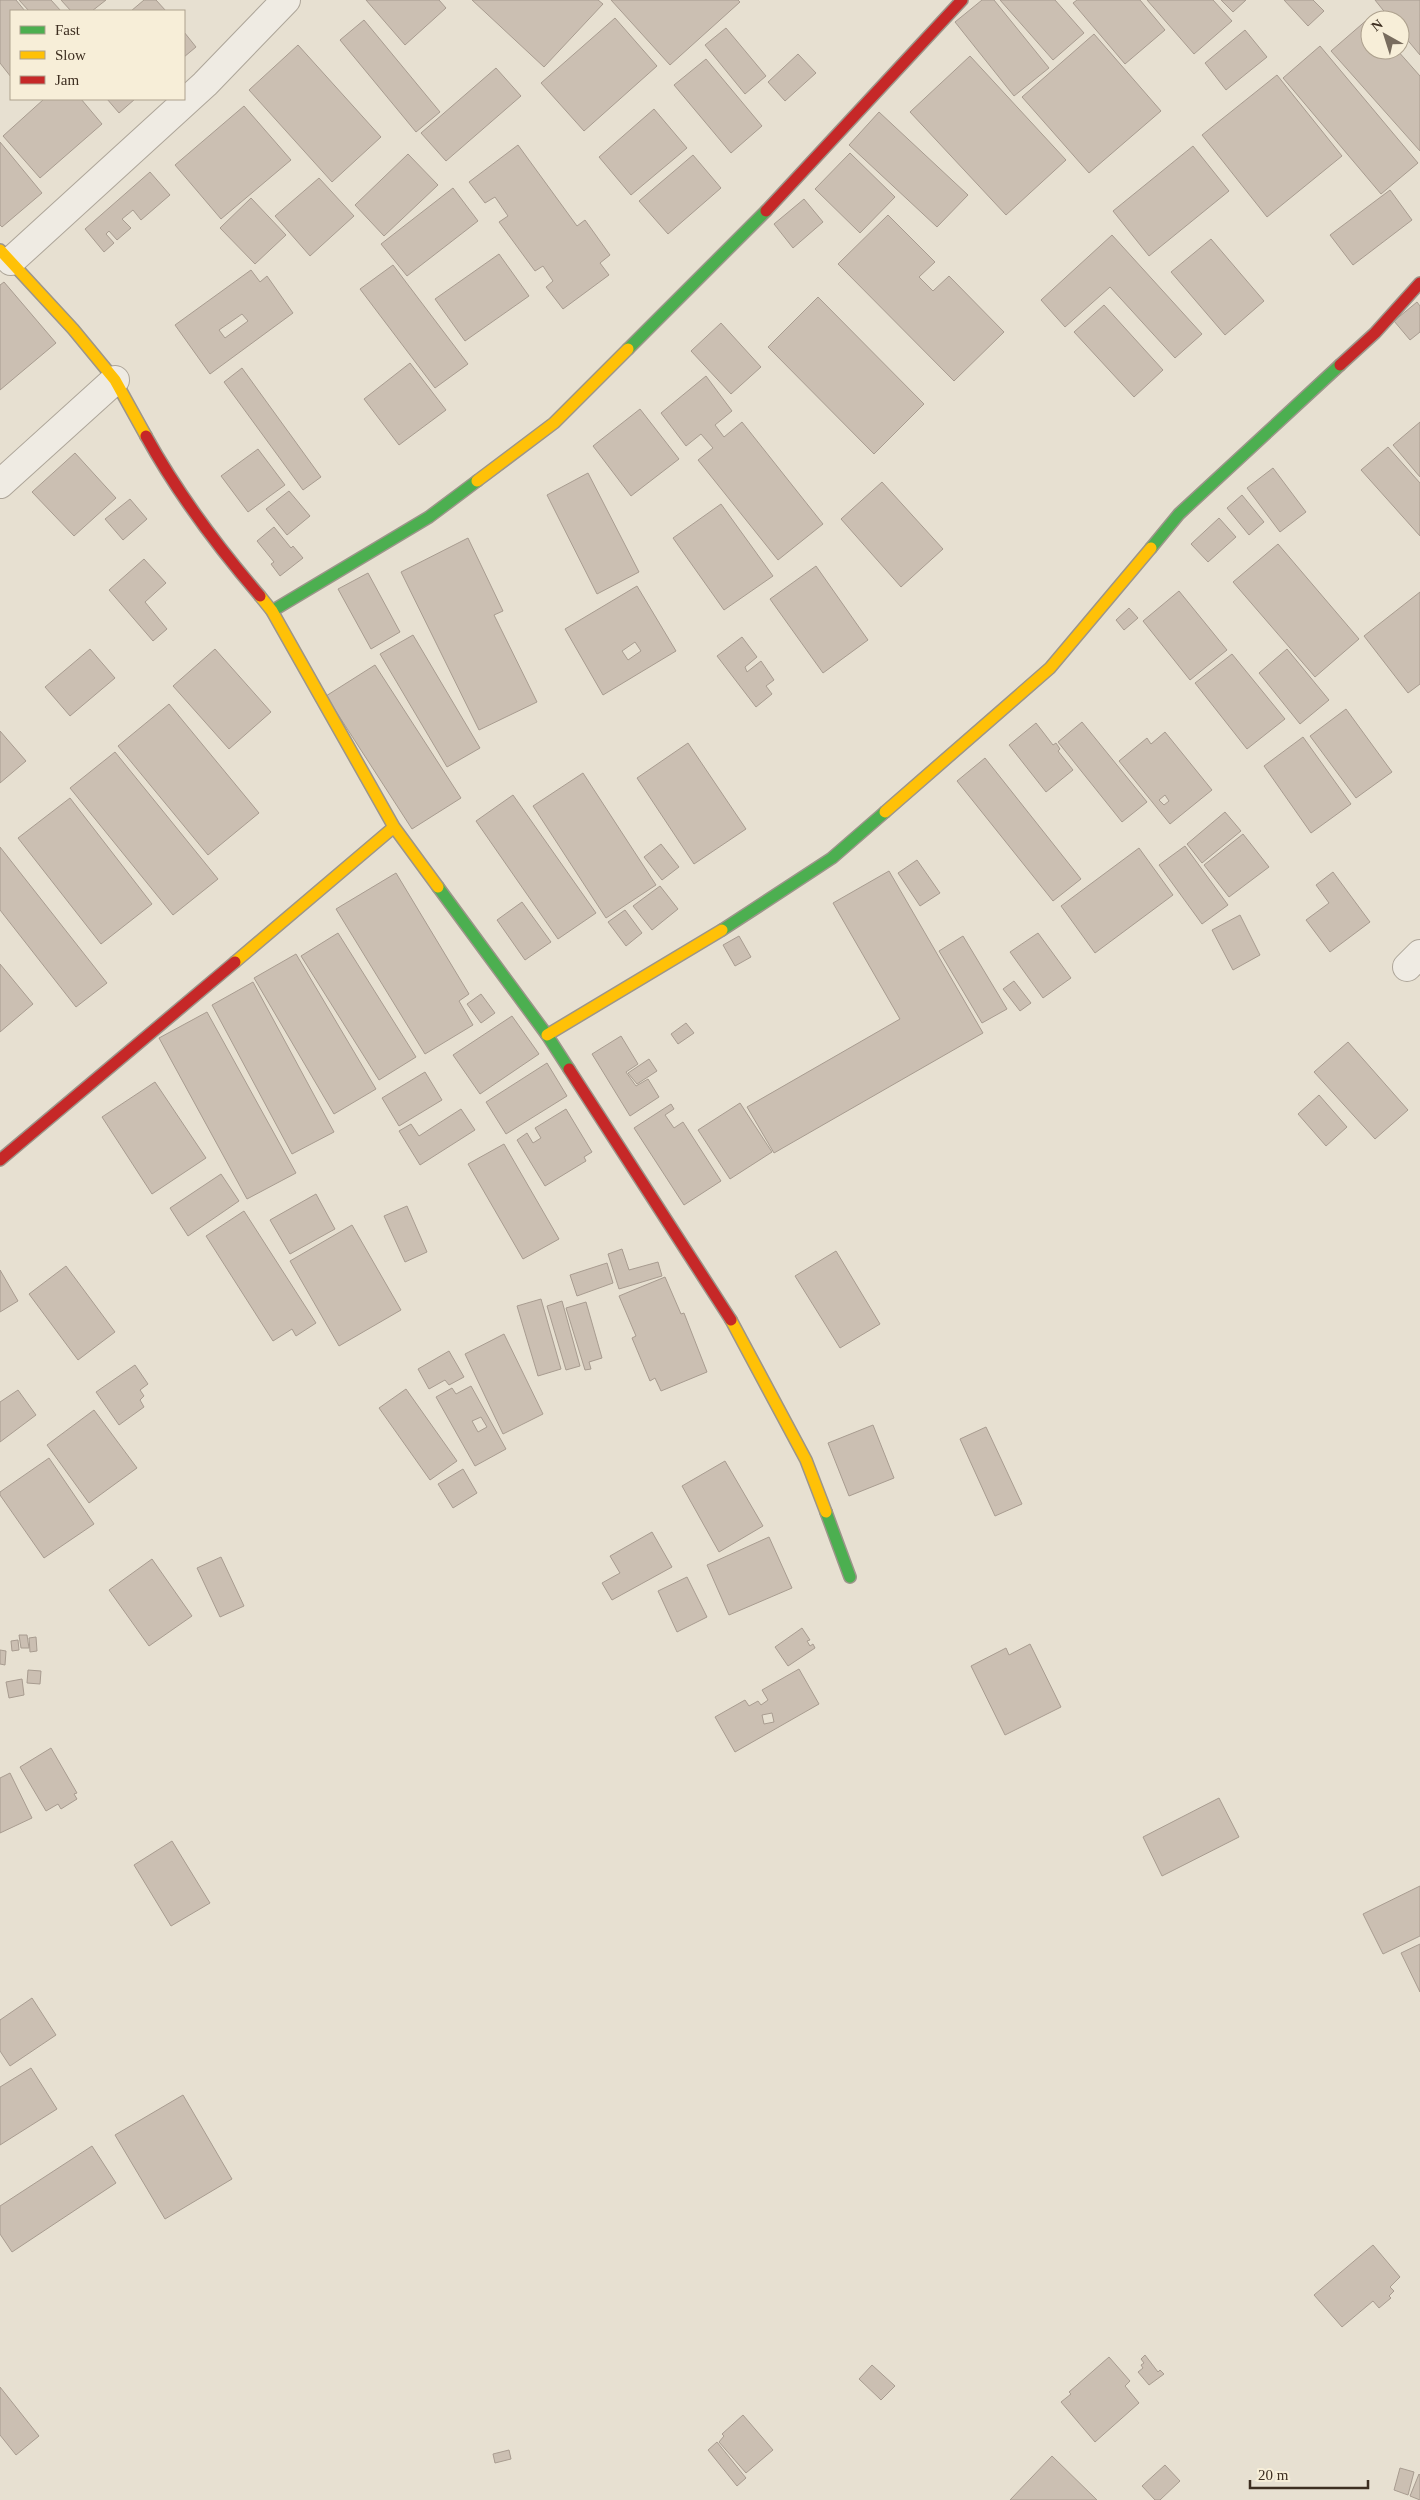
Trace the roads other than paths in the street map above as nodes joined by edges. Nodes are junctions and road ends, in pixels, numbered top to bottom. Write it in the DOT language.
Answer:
graph roads {
  1 [pos="286,0"];
  2 [pos="962,0"];
  3 [pos="5,256"];
  4 [pos="1420,283"];
  5 [pos="115,380"];
  6 [pos="0,484"];
  7 [pos="272,611"];
  8 [pos="394,827"];
  9 [pos="547,1035"];
  10 [pos="0,1160"];
  11 [pos="850,1577"];
  1 -- 3 [label="street"];
  2 -- 7 [label="street"];
  3 -- 5 [label="street"];
  4 -- 9 [label="street"];
  5 -- 6 [label="street"];
  5 -- 7 [label="street"];
  7 -- 8 [label="street"];
  8 -- 9 [label="street"];
  8 -- 10 [label="street"];
  9 -- 11 [label="street"];
}
